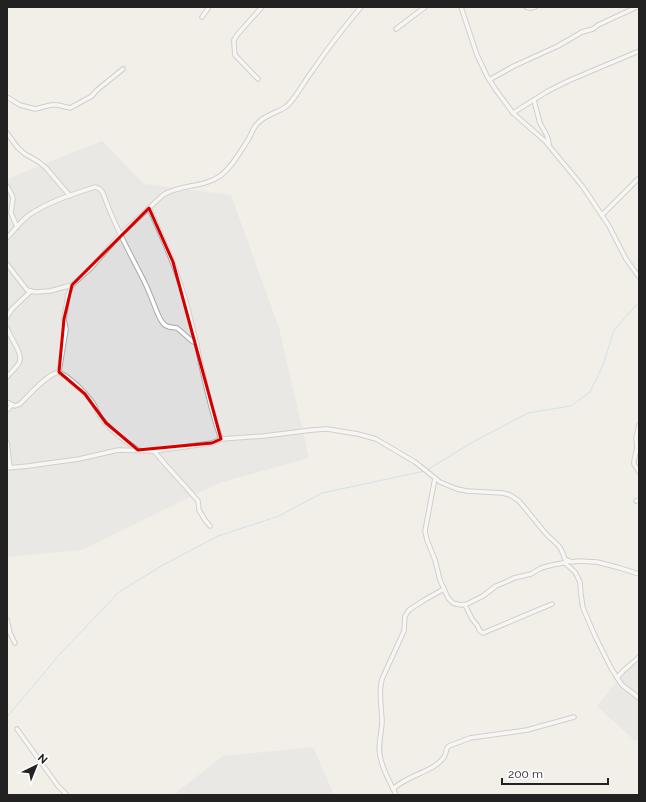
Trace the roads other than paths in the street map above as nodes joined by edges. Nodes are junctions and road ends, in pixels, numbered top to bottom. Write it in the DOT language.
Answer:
graph roads {
  1 [pos="209,7"];
  2 [pos="262,7"];
  3 [pos="361,7"];
  4 [pos="425,7"];
  5 [pos="461,7"];
  6 [pos="526,7"];
  7 [pos="535,7"];
  8 [pos="637,7"];
  9 [pos="202,17"];
  10 [pos="396,29"];
  11 [pos="639,51"];
  12 [pos="123,69"];
  13 [pos="258,80"];
  14 [pos="489,80"];
  15 [pos="7,97"];
  16 [pos="534,100"];
  17 [pos="513,114"];
  18 [pos="7,133"];
  19 [pos="549,144"];
  20 [pos="639,178"];
  21 [pos="7,186"];
  22 [pos="70,196"];
  23 [pos="149,208"];
  24 [pos="602,215"];
  25 [pos="17,227"];
  26 [pos="120,235"];
  27 [pos="7,238"];
  28 [pos="7,264"];
  29 [pos="639,277"];
  30 [pos="72,285"];
  31 [pos="31,291"];
  32 [pos="7,317"];
  33 [pos="7,330"];
  34 [pos="197,344"];
  35 [pos="59,372"];
  36 [pos="7,377"];
  37 [pos="7,402"];
  38 [pos="12,405"];
  39 [pos="7,410"];
  40 [pos="639,425"];
  41 [pos="221,439"];
  42 [pos="7,442"];
  43 [pos="138,450"];
  44 [pos="154,451"];
  45 [pos="8,468"];
  46 [pos="639,472"];
  47 [pos="435,478"];
  48 [pos="210,526"];
  49 [pos="567,562"];
  50 [pos="639,574"];
  51 [pos="444,588"];
  52 [pos="552,604"];
  53 [pos="465,605"];
  54 [pos="7,620"];
  55 [pos="15,643"];
  56 [pos="639,657"];
  57 [pos="617,678"];
  58 [pos="639,698"];
  59 [pos="574,718"];
  60 [pos="17,729"];
  61 [pos="393,789"];
  62 [pos="67,795"];
  63 [pos="396,795"];
  1 -- 9 [label="street"];
  2 -- 13 [label="street"];
  3 -- 23 [label="street"];
  4 -- 10 [label="street"];
  5 -- 14 [label="street"];
  6 -- 7 [label="street"];
  8 -- 14 [label="street"];
  11 -- 16 [label="street"];
  12 -- 15 [label="street"];
  14 -- 17 [label="street"];
  16 -- 17 [label="street"];
  16 -- 19 [label="street"];
  17 -- 19 [label="street"];
  18 -- 22 [label="street"];
  19 -- 24 [label="street"];
  20 -- 24 [label="street"];
  21 -- 25 [label="street"];
  22 -- 25 [label="street"];
  22 -- 26 [label="street"];
  23 -- 26 [label="street"];
  23 -- 34 [label="street"];
  24 -- 29 [label="street"];
  25 -- 27 [label="street"];
  26 -- 30 [label="street"];
  26 -- 34 [label="street"];
  28 -- 31 [label="street"];
  30 -- 31 [label="street"];
  30 -- 35 [label="street"];
  31 -- 32 [label="street"];
  33 -- 36 [label="street"];
  34 -- 41 [label="street"];
  35 -- 38 [label="street"];
  35 -- 43 [label="street"];
  37 -- 38 [label="street"];
  38 -- 39 [label="street"];
  40 -- 46 [label="street"];
  41 -- 44 [label="street"];
  41 -- 47 [label="street"];
  42 -- 45 [label="street"];
  43 -- 44 [label="street"];
  43 -- 45 [label="street"];
  44 -- 48 [label="street"];
  47 -- 49 [label="street"];
  47 -- 51 [label="street"];
  49 -- 50 [label="street"];
  49 -- 53 [label="street"];
  49 -- 57 [label="street"];
  51 -- 53 [label="street"];
  51 -- 61 [label="street"];
  52 -- 53 [label="street"];
  54 -- 55 [label="street"];
  56 -- 57 [label="street"];
  57 -- 58 [label="street"];
  59 -- 61 [label="street"];
  60 -- 62 [label="street"];
  61 -- 63 [label="street"];
}
